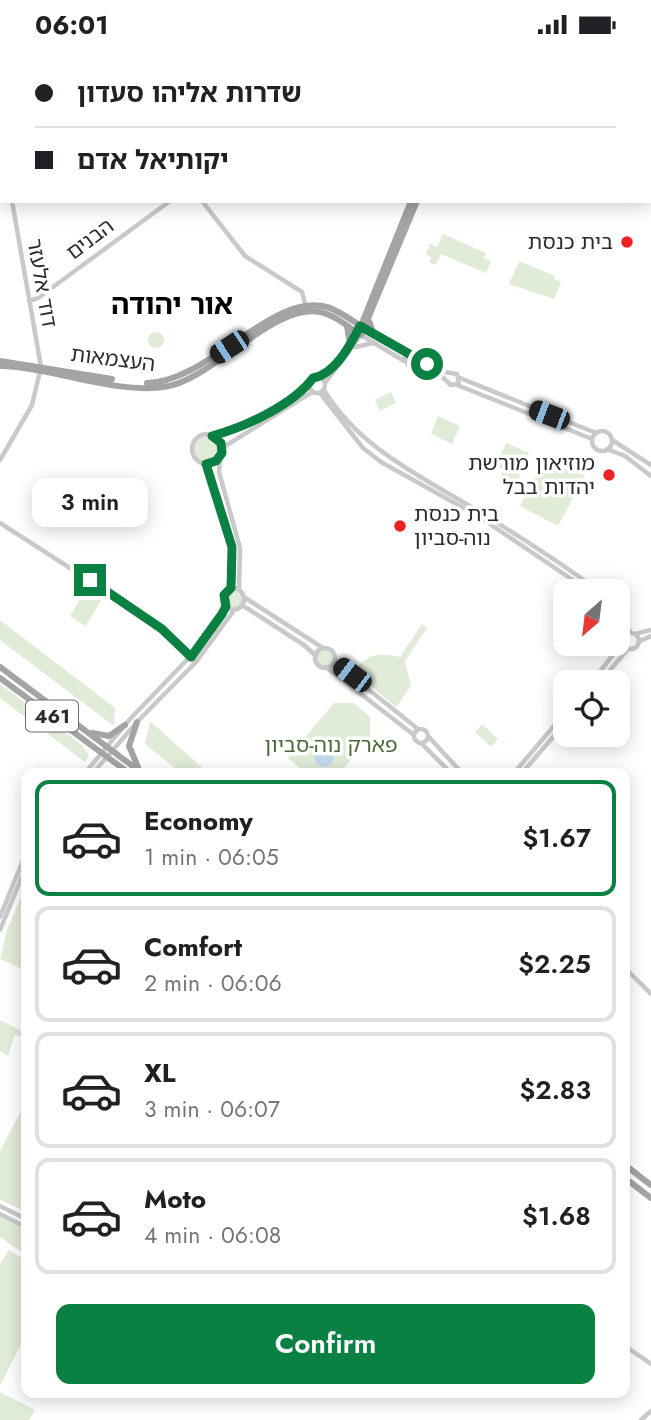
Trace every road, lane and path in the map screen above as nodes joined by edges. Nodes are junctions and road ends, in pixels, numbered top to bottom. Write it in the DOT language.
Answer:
graph roads {
  1 [pos="12,203"];
  2 [pos="167,203"];
  3 [pos="204,203"];
  4 [pos="410,203"];
  5 [pos="416,203"];
  6 [pos="29,300"];
  7 [pos="305,308"];
  8 [pos="369,319"];
  9 [pos="346,325"];
  10 [pos="361,330"];
  11 [pos="374,339"];
  12 [pos="352,347"];
  13 [pos="409,355"];
  14 [pos="405,362"];
  15 [pos="0,363"];
  16 [pos="41,369"];
  17 [pos="321,378"];
  18 [pos="460,378"];
  19 [pos="457,385"];
  20 [pos="309,386"];
  21 [pos="323,389"];
  22 [pos="312,392"];
  23 [pos="596,433"];
  24 [pos="212,436"];
  25 [pos="592,439"];
  26 [pos="612,440"];
  27 [pos="222,448"];
  28 [pos="607,449"];
  29 [pos="220,458"];
  30 [pos="0,460"];
  31 [pos="206,464"];
  32 [pos="651,465"];
  33 [pos="651,476"];
  34 [pos="0,523"];
  35 [pos="571,579"];
  36 [pos="581,579"];
  37 [pos="231,588"];
  38 [pos="239,590"];
  39 [pos="244,597"];
  40 [pos="242,605"];
  41 [pos="226,606"];
  42 [pos="235,610"];
  43 [pos="651,630"];
  44 [pos="630,631"];
  45 [pos="632,634"];
  46 [pos="651,636"];
  47 [pos="638,642"];
  48 [pos="323,648"];
  49 [pos="630,649"];
  50 [pos="316,656"];
  51 [pos="624,656"];
  52 [pos="191,657"];
  53 [pos="197,662"];
  54 [pos="334,662"];
  55 [pos="0,667"];
  56 [pos="326,667"];
  57 [pos="611,670"];
  58 [pos="0,678"];
  59 [pos="137,722"];
  60 [pos="125,725"];
  61 [pos="553,727"];
  62 [pos="418,729"];
  63 [pos="85,730"];
  64 [pos="414,735"];
  65 [pos="428,736"];
  66 [pos="553,737"];
  67 [pos="422,743"];
  68 [pos="108,752"];
  69 [pos="91,768"];
  70 [pos="97,768"];
  71 [pos="124,768"];
  72 [pos="135,768"];
  73 [pos="139,768"];
  74 [pos="447,768"];
  75 [pos="457,768"];
  76 [pos="518,768"];
  77 [pos="526,768"];
  78 [pos="21,865"];
  79 [pos="21,879"];
  80 [pos="0,917"];
  81 [pos="0,930"];
  82 [pos="630,973"];
  83 [pos="651,994"];
  84 [pos="630,1169"];
  85 [pos="630,1182"];
  86 [pos="651,1184"];
  87 [pos="651,1198"];
  88 [pos="0,1206"];
  89 [pos="0,1214"];
  90 [pos="21,1216"];
  91 [pos="21,1224"];
  92 [pos="630,1349"];
  93 [pos="651,1364"];
  94 [pos="651,1411"];
  95 [pos="641,1420"];
  1 -- 6 [label="street, דוד אלעזר"];
  2 -- 6 [label="street, הבנים"];
  3 -- 7 [label="street"];
  4 -- 10 [label="main road"];
  5 -- 8 [label="main road"];
  6 -- 16 [label="street, דוד אלעזר"];
  7 -- 9 [label="main road"];
  7 -- 10 [label="main road"];
  7 -- 16 [label="main road, העצמאות"];
  8 -- 10 [label="main road"];
  8 -- 11 [label="main road"];
  9 -- 10 [label="main road"];
  9 -- 12 [label="main road"];
  10 -- 11 [label="street"];
  10 -- 12 [label="street"];
  11 -- 12 [label="street"];
  11 -- 13 [label="street"];
  11 -- 14 [label="street"];
  12 -- 17 [label="street"];
  12 -- 21 [label="street"];
  13 -- 14 [label="street"];
  13 -- 18 [label="street"];
  14 -- 19 [label="street"];
  15 -- 16 [label="main road, העצמאות"];
  16 -- 30 [label="street"];
  17 -- 20 [label="street"];
  17 -- 21 [label="street"];
  18 -- 19 [label="street"];
  18 -- 23 [label="street"];
  19 -- 25 [label="street"];
  20 -- 22 [label="street"];
  20 -- 24 [label="street"];
  21 -- 22 [label="street"];
  21 -- 35 [label="street"];
  21 -- 36 [label="street"];
  22 -- 27 [label="street"];
  23 -- 25 [label="street"];
  23 -- 26 [label="street"];
  24 -- 27 [label="street"];
  24 -- 31 [label="street"];
  25 -- 28 [label="street"];
  26 -- 28 [label="street"];
  26 -- 32 [label="street"];
  27 -- 29 [label="street"];
  28 -- 33 [label="street"];
  29 -- 31 [label="street"];
  29 -- 38 [label="street"];
  31 -- 37 [label="street"];
  34 -- 52 [label="street"];
  37 -- 38 [label="street"];
  37 -- 41 [label="street"];
  38 -- 39 [label="street"];
  39 -- 40 [label="street"];
  39 -- 48 [label="street"];
  40 -- 42 [label="street"];
  40 -- 50 [label="street"];
  41 -- 42 [label="street"];
  41 -- 52 [label="street"];
  42 -- 53 [label="street"];
  43 -- 45 [label="street"];
  44 -- 45 [label="street"];
  45 -- 47 [label="street"];
  46 -- 47 [label="street"];
  47 -- 49 [label="street"];
  48 -- 50 [label="street"];
  48 -- 54 [label="street"];
  50 -- 56 [label="street"];
  51 -- 57 [label="street"];
  52 -- 53 [label="street"];
  52 -- 60 [label="street"];
  53 -- 59 [label="street"];
  54 -- 56 [label="street"];
  54 -- 62 [label="street"];
  55 -- 63 [label="main road, 461"];
  56 -- 64 [label="street"];
  58 -- 68 [label="main road, 461"];
  59 -- 68 [label="street"];
  59 -- 73 [label="main road"];
  60 -- 63 [label="main road"];
  60 -- 68 [label="street"];
  61 -- 76 [label="street"];
  62 -- 64 [label="street"];
  62 -- 65 [label="street"];
  63 -- 68 [label="main road, 461"];
  64 -- 67 [label="street"];
  65 -- 67 [label="street"];
  65 -- 75 [label="street"];
  66 -- 77 [label="street"];
  67 -- 74 [label="street"];
  68 -- 69 [label="street"];
  68 -- 70 [label="street"];
  68 -- 71 [label="main road, 461"];
  68 -- 72 [label="main road, 461"];
  78 -- 80 [label="street"];
  79 -- 81 [label="street"];
  82 -- 83 [label="street"];
  84 -- 86 [label="main road"];
  85 -- 87 [label="main road"];
  88 -- 90 [label="street"];
  89 -- 91 [label="street"];
  92 -- 93 [label="street"];
  94 -- 95 [label="street"];
}
